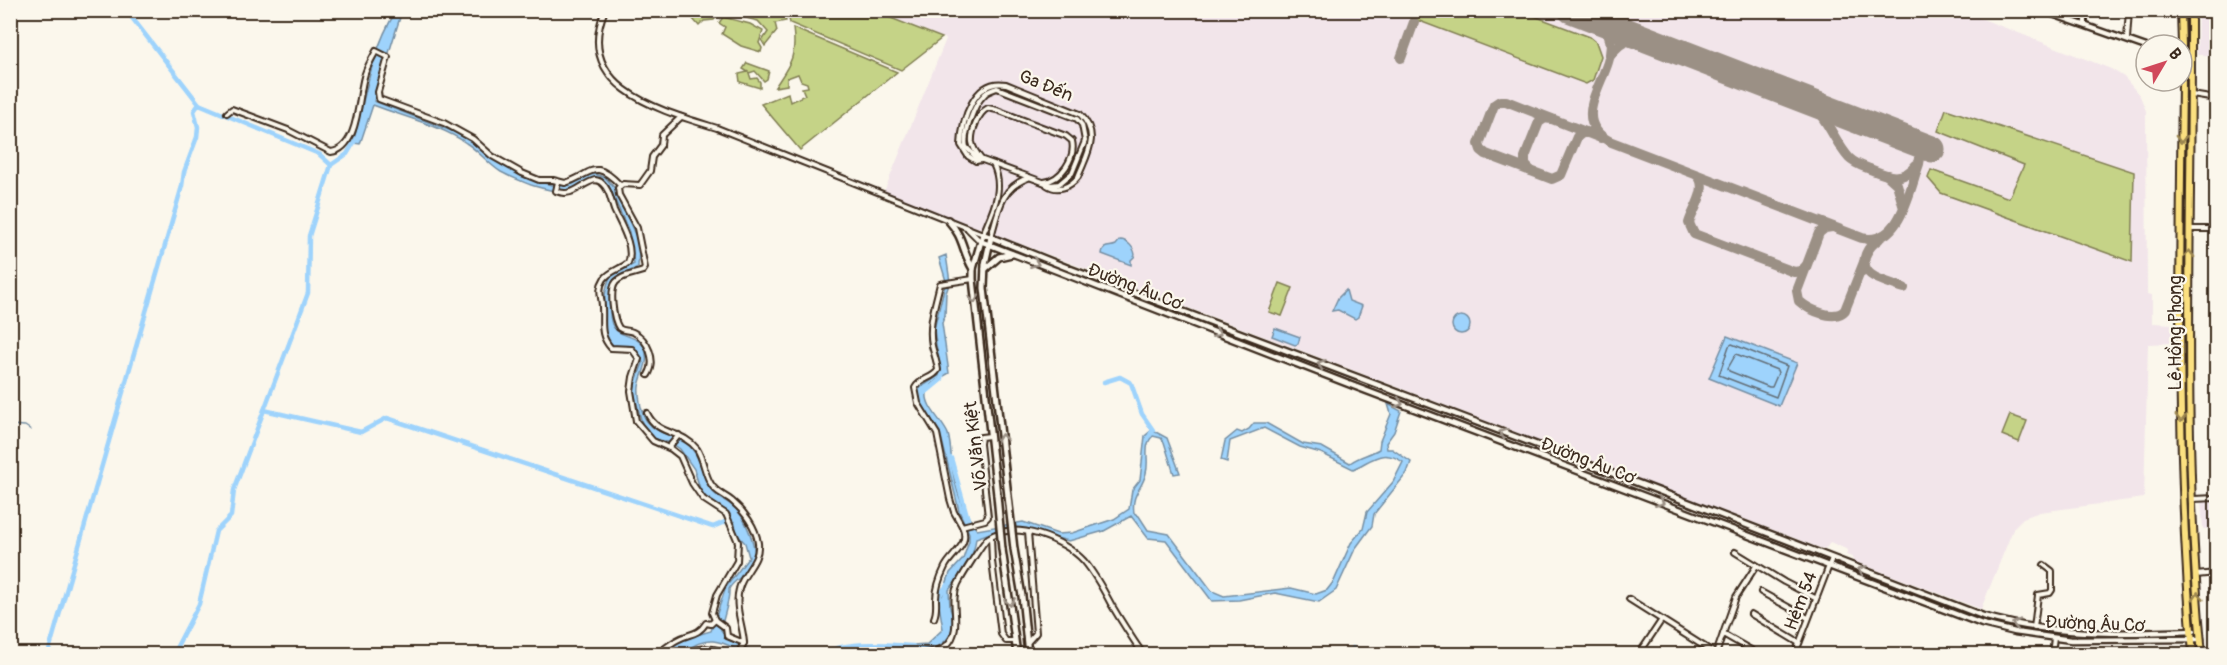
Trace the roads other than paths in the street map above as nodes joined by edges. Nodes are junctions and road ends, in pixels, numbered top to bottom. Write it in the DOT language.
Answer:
graph roads {
  1 [pos="605,10"];
  2 [pos="2042,10"];
  3 [pos="2062,10"];
  4 [pos="2085,10"];
  5 [pos="2129,10"];
  6 [pos="2181,12"];
  7 [pos="2191,12"];
  8 [pos="2217,13"];
  9 [pos="2061,17"];
  10 [pos="2085,25"];
  11 [pos="2182,33"];
  12 [pos="2191,33"];
  13 [pos="2127,39"];
  14 [pos="2134,42"];
  15 [pos="2182,93"];
  16 [pos="2191,95"];
  17 [pos="2217,99"];
  18 [pos="227,113"];
  19 [pos="681,117"];
  20 [pos="982,160"];
  21 [pos="993,164"];
  22 [pos="1030,178"];
  23 [pos="1044,182"];
  24 [pos="558,183"];
  25 [pos="620,185"];
  26 [pos="948,220"];
  27 [pos="968,228"];
  28 [pos="2190,229"];
  29 [pos="2217,229"];
  30 [pos="983,234"];
  31 [pos="991,237"];
  32 [pos="980,242"];
  33 [pos="990,245"];
  34 [pos="1012,254"];
  35 [pos="1068,268"];
  36 [pos="973,269"];
  37 [pos="984,273"];
  38 [pos="1065,274"];
  39 [pos="973,279"];
  40 [pos="603,305"];
  41 [pos="612,305"];
  42 [pos="648,375"];
  43 [pos="997,401"];
  44 [pos="986,402"];
  45 [pos="647,413"];
  46 [pos="1458,416"];
  47 [pos="1455,425"];
  48 [pos="678,436"];
  49 [pos="990,436"];
  50 [pos="670,446"];
  51 [pos="2217,498"];
  52 [pos="2193,499"];
  53 [pos="963,526"];
  54 [pos="1028,532"];
  55 [pos="991,536"];
  56 [pos="1735,552"];
  57 [pos="1832,558"];
  58 [pos="2044,565"];
  59 [pos="1756,566"];
  60 [pos="1828,567"];
  61 [pos="2217,573"];
  62 [pos="2196,575"];
  63 [pos="1761,592"];
  64 [pos="1815,598"];
  65 [pos="1629,599"];
  66 [pos="1935,599"];
  67 [pos="1932,607"];
  68 [pos="1750,614"];
  69 [pos="934,618"];
  70 [pos="1808,618"];
  71 [pos="715,620"];
  72 [pos="1661,621"];
  73 [pos="2034,628"];
  74 [pos="2200,630"];
  75 [pos="2191,631"];
  76 [pos="1723,634"];
  77 [pos="2054,638"];
  78 [pos="2192,639"];
  79 [pos="2201,639"];
  80 [pos="1016,641"];
  81 [pos="1027,643"];
  82 [pos="1799,643"];
  83 [pos="744,644"];
  84 [pos="1883,651"];
  85 [pos="657,654"];
  86 [pos="686,654"];
  87 [pos="731,654"];
  88 [pos="738,654"];
  89 [pos="890,654"];
  90 [pos="1017,654"];
  91 [pos="1028,654"];
  92 [pos="1143,654"];
  93 [pos="1647,654"];
  94 [pos="1715,654"];
  95 [pos="1758,654"];
  96 [pos="1795,654"];
  97 [pos="1906,654"];
  98 [pos="2052,654"];
  99 [pos="2193,654"];
  100 [pos="2202,654"];
  1 -- 19 [label="street"];
  2 -- 9 [label="street"];
  3 -- 9 [label="street"];
  4 -- 10 [label="street"];
  5 -- 13 [label="street"];
  6 -- 7 [label="street"];
  6 -- 11 [label="highway"];
  7 -- 8 [label="street"];
  7 -- 12 [label="highway, Lê Hồng Phong"];
  9 -- 10 [label="street"];
  10 -- 13 [label="street"];
  13 -- 14 [label="street"];
  15 -- 75 [label="highway, Lê Hồng Phong, one-way"];
  16 -- 17 [label="street"];
  16 -- 28 [label="highway, Lê Hồng Phong"];
  18 -- 24 [label="street"];
  19 -- 25 [label="street"];
  19 -- 26 [label="street"];
  20 -- 21 [label="street"];
  20 -- 23 [label="street"];
  20 -- 23 [label="street"];
  21 -- 22 [label="street"];
  21 -- 30 [label="street"];
  22 -- 23 [label="street"];
  22 -- 31 [label="street"];
  24 -- 25 [label="street"];
  24 -- 40 [label="street"];
  25 -- 41 [label="street"];
  26 -- 27 [label="street"];
  26 -- 36 [label="main road"];
  27 -- 30 [label="street"];
  27 -- 32 [label="street"];
  28 -- 29 [label="street"];
  52 -- 28 [label="highway, Lê Hồng Phong, one-way"];
  30 -- 31 [label="street, Đường Âu Cơ"];
  30 -- 32 [label="main road, Võ Văn Kiệt"];
  31 -- 33 [label="main road, Võ Văn Kiệt"];
  31 -- 35 [label="street, Đường Âu Cơ"];
  32 -- 33 [label="street, Đường Âu Cơ"];
  32 -- 36 [label="main road, Võ Văn Kiệt"];
  33 -- 34 [label="street, Đường Âu Cơ"];
  33 -- 37 [label="main road, Võ Văn Kiệt"];
  34 -- 37 [label="main road"];
  34 -- 38 [label="street, Đường Âu Cơ, one-way"];
  35 -- 38 [label="street"];
  46 -- 35 [label="street, Đường Âu Cơ, one-way"];
  36 -- 39 [label="main road, Võ Văn Kiệt"];
  37 -- 43 [label="main road, Võ Văn Kiệt"];
  38 -- 47 [label="street, Đường Âu Cơ, one-way"];
  39 -- 44 [label="main road, Võ Văn Kiệt, one-way"];
  39 -- 53 [label="street"];
  40 -- 41 [label="street"];
  40 -- 50 [label="street"];
  41 -- 42 [label="street"];
  43 -- 44 [label="street"];
  81 -- 43 [label="main road, Võ Văn Kiệt, one-way, bridge"];
  44 -- 49 [label="main road, Võ Văn Kiệt"];
  45 -- 48 [label="street"];
  46 -- 47 [label="street"];
  57 -- 46 [label="street, Đường Âu Cơ, one-way"];
  47 -- 60 [label="street, Đường Âu Cơ, one-way"];
  48 -- 50 [label="street"];
  48 -- 83 [label="street"];
  49 -- 53 [label="street"];
  49 -- 80 [label="main road, Võ Văn Kiệt, one-way, bridge"];
  50 -- 71 [label="street"];
  51 -- 52 [label="street"];
  52 -- 62 [label="highway, Lê Hồng Phong"];
  53 -- 69 [label="street"];
  54 -- 55 [label="street"];
  54 -- 81 [label="street"];
  54 -- 92 [label="street"];
  55 -- 80 [label="street"];
  55 -- 89 [label="street"];
  56 -- 59 [label="street"];
  57 -- 60 [label="street, Hẻm 54"];
  66 -- 57 [label="street, Đường Âu Cơ, one-way"];
  58 -- 73 [label="street"];
  59 -- 64 [label="street"];
  59 -- 76 [label="street"];
  60 -- 64 [label="street, Hẻm 54"];
  60 -- 67 [label="street, Đường Âu Cơ"];
  61 -- 62 [label="street"];
  74 -- 62 [label="highway, Lê Hồng Phong, one-way"];
  63 -- 70 [label="street"];
  64 -- 70 [label="street, Hẻm 54"];
  65 -- 72 [label="street"];
  66 -- 67 [label="street"];
  73 -- 66 [label="street, Đường Âu Cơ, one-way"];
  67 -- 77 [label="street, Đường Âu Cơ"];
  68 -- 82 [label="street"];
  70 -- 82 [label="street, Hẻm 54"];
  71 -- 83 [label="street"];
  71 -- 85 [label="street"];
  72 -- 93 [label="street"];
  72 -- 94 [label="street"];
  73 -- 75 [label="street, Đường Âu Cơ"];
  74 -- 75 [label="street, Đường Âu Cơ"];
  74 -- 79 [label="highway, Lê Hồng Phong"];
  75 -- 78 [label="highway, Lê Hồng Phong"];
  76 -- 94 [label="street"];
  76 -- 95 [label="street"];
  77 -- 78 [label="street, Đường Âu Cơ"];
  77 -- 98 [label="street"];
  78 -- 79 [label="street, Đường Âu Cơ"];
  78 -- 99 [label="highway, Lê Hồng Phong"];
  79 -- 100 [label="highway, Lê Hồng Phong"];
  80 -- 90 [label="main road, Võ Văn Kiệt"];
  81 -- 91 [label="main road, Võ Văn Kiệt"];
  82 -- 96 [label="street, Hẻm 54"];
  83 -- 88 [label="street"];
  84 -- 97 [label="street"];
  86 -- 87 [label="street"];
}
